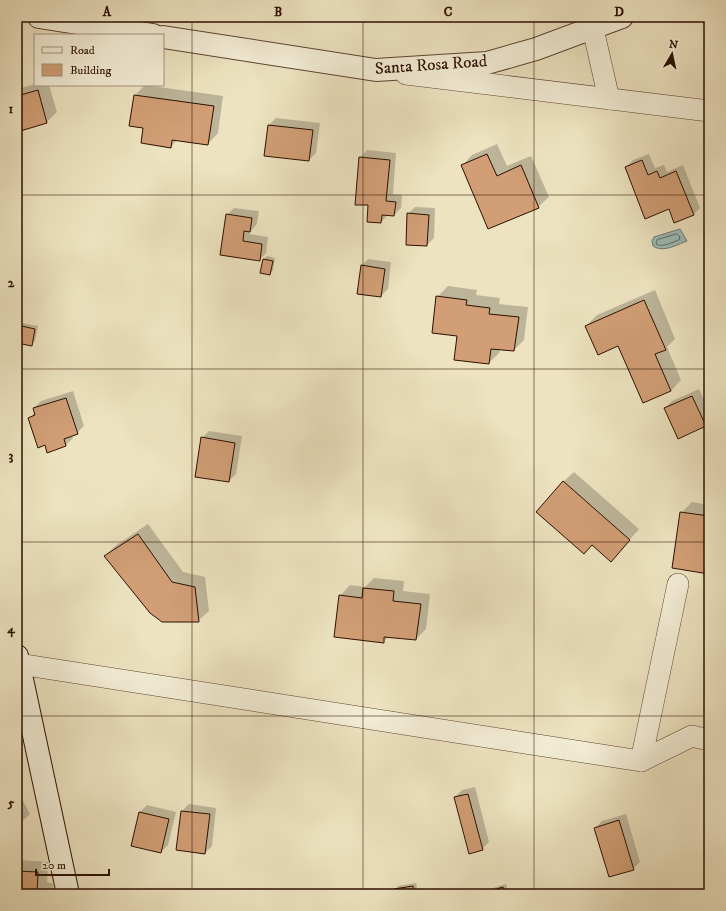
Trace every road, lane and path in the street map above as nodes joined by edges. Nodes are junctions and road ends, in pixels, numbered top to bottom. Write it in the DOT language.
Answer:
graph roads {
  1 [pos="40,17"];
  2 [pos="622,17"];
  3 [pos="593,29"];
  4 [pos="147,34"];
  5 [pos="164,37"];
  6 [pos="376,70"];
  7 [pos="609,99"];
  8 [pos="709,111"];
  9 [pos="678,584"];
  10 [pos="18,660"];
  11 [pos="709,740"];
  12 [pos="641,761"];
  13 [pos="68,894"];
  1 -- 4 [label="street"];
  2 -- 3 [label="street, Santa Rosa Road"];
  3 -- 6 [label="street, Santa Rosa Road"];
  3 -- 7 [label="street"];
  5 -- 6 [label="street, Santa Rosa Road"];
  6 -- 7 [label="street"];
  7 -- 8 [label="street"];
  9 -- 12 [label="street"];
  10 -- 12 [label="street"];
  10 -- 13 [label="street"];
  11 -- 12 [label="street"];
}
